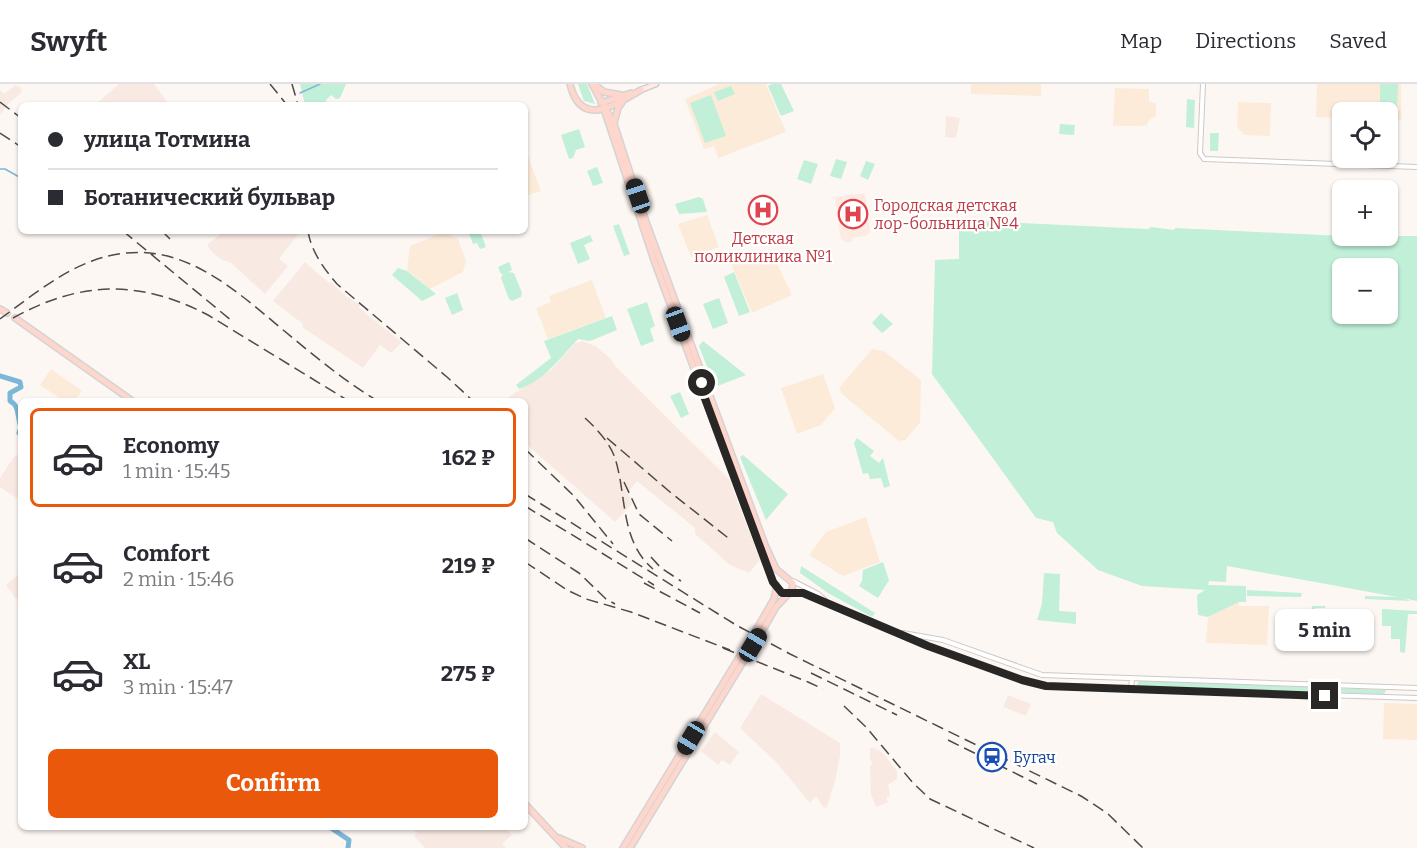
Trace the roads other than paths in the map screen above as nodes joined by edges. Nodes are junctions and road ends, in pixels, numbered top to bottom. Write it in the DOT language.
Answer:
graph roads {
  1 [pos="570,84"];
  2 [pos="593,84"];
  3 [pos="656,84"];
  4 [pos="1203,84"];
  5 [pos="641,90"];
  6 [pos="626,96"];
  7 [pos="603,106"];
  8 [pos="614,124"];
  9 [pos="1417,167"];
  10 [pos="0,309"];
  11 [pos="698,372"];
  12 [pos="703,384"];
  13 [pos="128,398"];
  14 [pos="786,578"];
  15 [pos="792,581"];
  16 [pos="777,587"];
  17 [pos="789,593"];
  18 [pos="828,602"];
  19 [pos="761,626"];
  20 [pos="897,632"];
  21 [pos="1132,678"];
  22 [pos="1417,688"];
  23 [pos="1131,690"];
  24 [pos="1417,698"];
  25 [pos="528,807"];
  26 [pos="555,835"];
  27 [pos="627,847"];
  28 [pos="568,848"];
  29 [pos="582,848"];
  1 -- 7 [label="main road"];
  2 -- 6 [label="main road"];
  2 -- 7 [label="main road"];
  3 -- 5 [label="main road"];
  4 -- 9 [label="street"];
  5 -- 6 [label="main road"];
  6 -- 7 [label="main road"];
  6 -- 8 [label="main road"];
  7 -- 8 [label="main road"];
  7 -- 11 [label="main road"];
  8 -- 11 [label="main road"];
  10 -- 13 [label="main road"];
  11 -- 12 [label="main road"];
  12 -- 14 [label="main road"];
  12 -- 16 [label="main road"];
  14 -- 15 [label="main road"];
  14 -- 16 [label="main road"];
  15 -- 17 [label="main road"];
  15 -- 18 [label="street"];
  16 -- 17 [label="main road"];
  16 -- 19 [label="main road"];
  17 -- 18 [label="street"];
  17 -- 19 [label="main road"];
  18 -- 20 [label="street"];
  19 -- 27 [label="main road, bridge"];
  20 -- 21 [label="street"];
  20 -- 23 [label="street"];
  21 -- 22 [label="street"];
  21 -- 23 [label="street"];
  23 -- 24 [label="street"];
  25 -- 26 [label="main road"];
  26 -- 28 [label="main road"];
  26 -- 29 [label="main road"];
}
